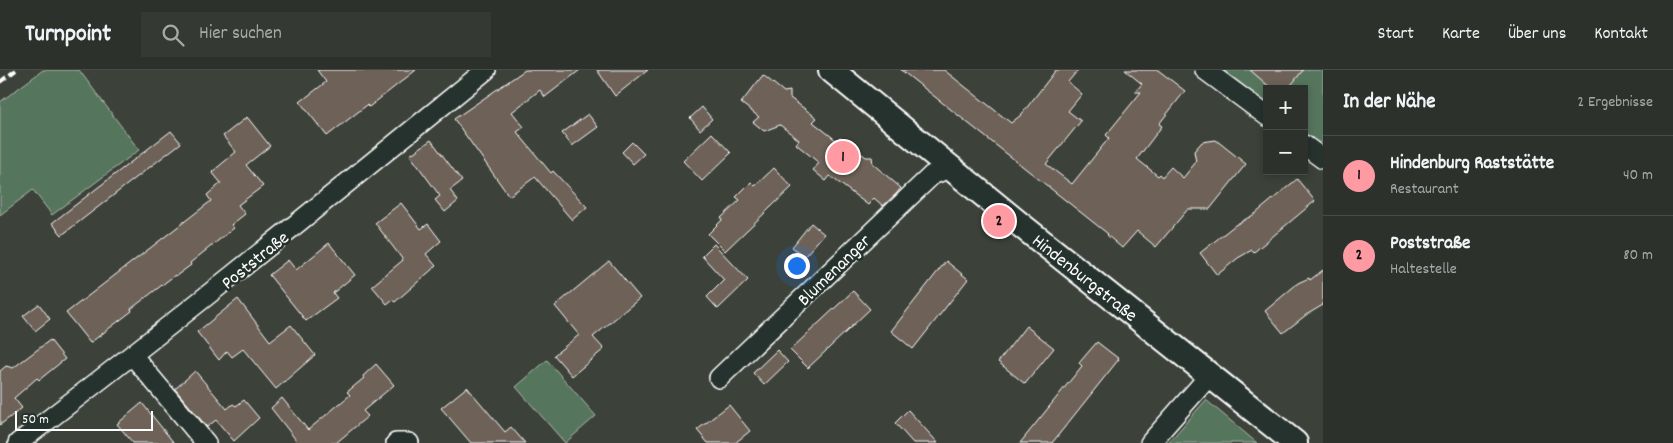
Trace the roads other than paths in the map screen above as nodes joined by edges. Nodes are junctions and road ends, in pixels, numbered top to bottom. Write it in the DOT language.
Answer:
graph roads {
  1 [pos="486,70"];
  2 [pos="831,70"];
  3 [pos="1205,70"];
  4 [pos="1263,113"];
  5 [pos="1308,147"];
  6 [pos="1323,159"];
  7 [pos="952,167"];
  8 [pos="132,356"];
  9 [pos="1210,375"];
  10 [pos="719,378"];
  11 [pos="18,443"];
  12 [pos="206,443"];
  13 [pos="396,443"];
  14 [pos="409,443"];
  15 [pos="1150,443"];
  16 [pos="1295,443"];
  1 -- 8 [label="street, Poststraße"];
  2 -- 7 [label="main road, Hindenburgstraße"];
  3 -- 4 [label="street"];
  5 -- 6 [label="street"];
  7 -- 9 [label="main road, Hindenburgstraße"];
  7 -- 10 [label="street, Blumenanger"];
  8 -- 11 [label="street, Poststraße"];
  8 -- 12 [label="street"];
  9 -- 15 [label="street"];
  9 -- 16 [label="main road, Hindenburgstraße"];
  13 -- 14 [label="street"];
}
